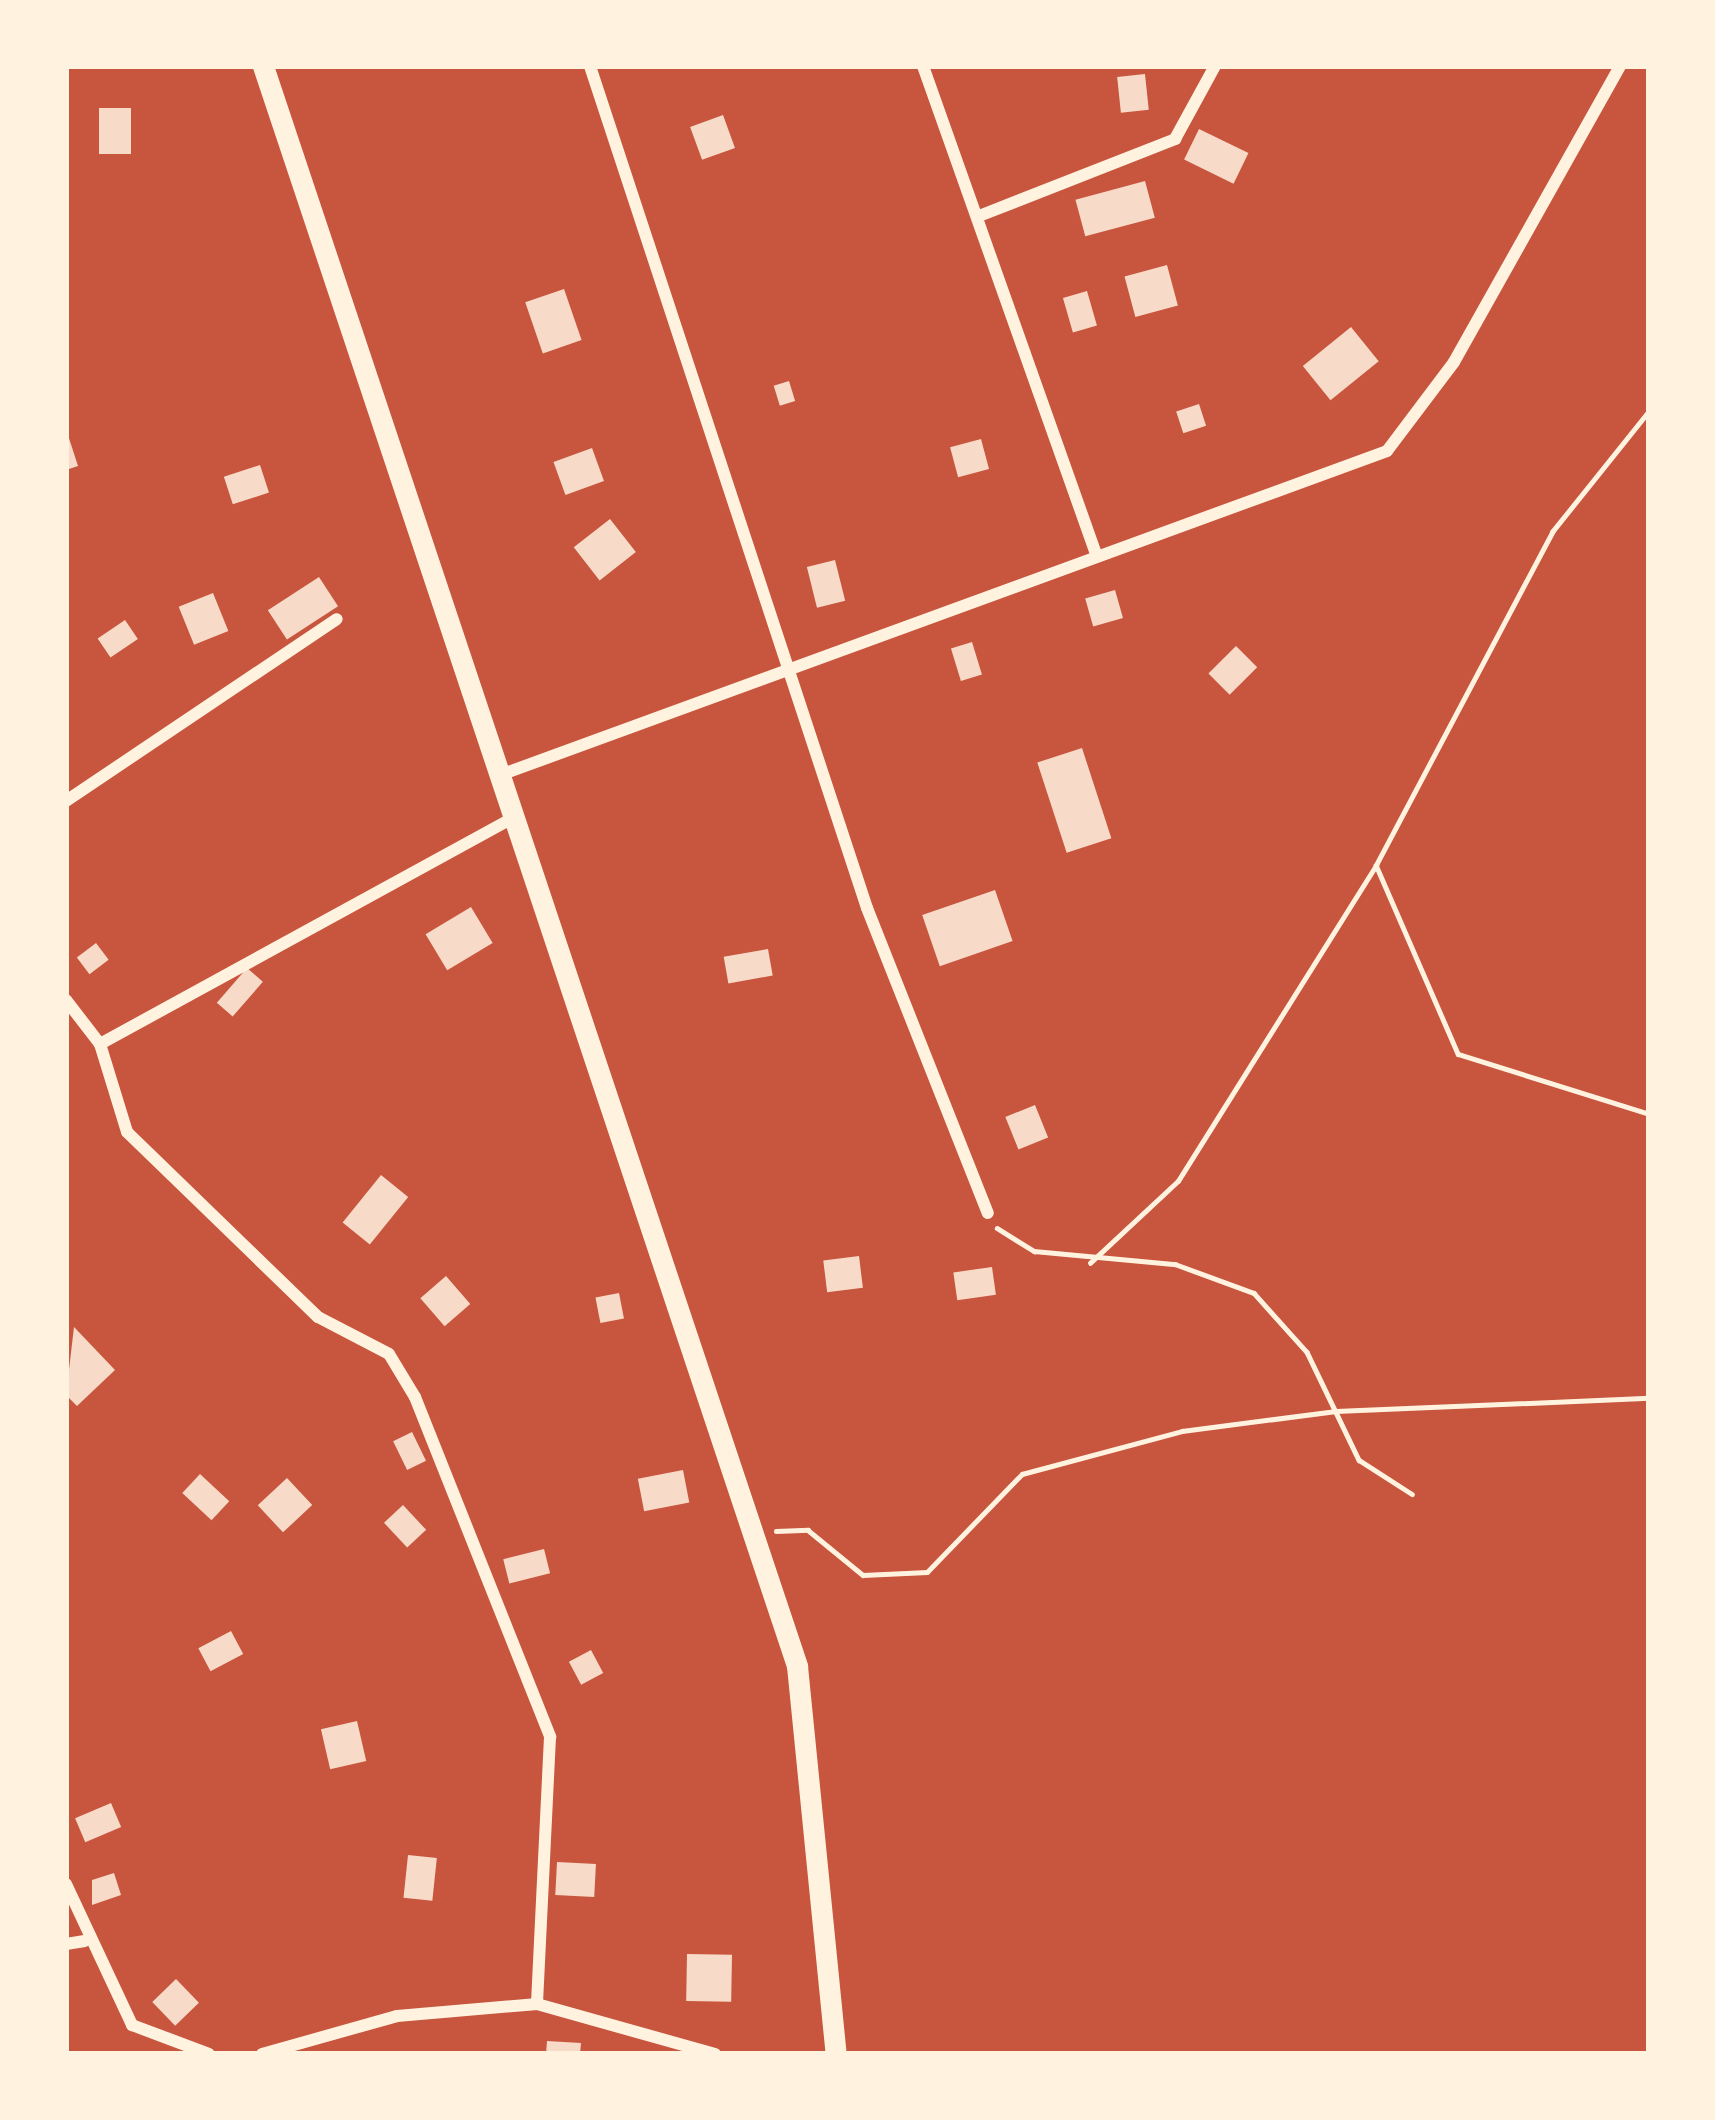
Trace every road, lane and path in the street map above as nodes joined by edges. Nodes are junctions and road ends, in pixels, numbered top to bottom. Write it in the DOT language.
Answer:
graph roads {
  1 [pos="263,66"];
  2 [pos="590,66"];
  3 [pos="923,66"];
  4 [pos="1215,66"];
  5 [pos="1620,66"];
  6 [pos="979,216"];
  7 [pos="1649,411"];
  8 [pos="1096,554"];
  9 [pos="337,619"];
  10 [pos="785,667"];
  11 [pos="503,774"];
  12 [pos="66,801"];
  13 [pos="517,815"];
  14 [pos="1376,865"];
  15 [pos="66,1000"];
  16 [pos="100,1044"];
  17 [pos="1649,1114"];
  18 [pos="988,1213"];
  19 [pos="1090,1263"];
  20 [pos="1649,1398"];
  21 [pos="1336,1411"];
  22 [pos="1412,1494"];
  23 [pos="758,1531"];
  24 [pos="66,1884"];
  25 [pos="85,1941"];
  26 [pos="66,1944"];
  27 [pos="537,2004"];
  28 [pos="209,2054"];
  29 [pos="262,2054"];
  30 [pos="716,2054"];
  31 [pos="836,2054"];
  1 -- 11 [label="main road"];
  2 -- 10 [label="street"];
  3 -- 6 [label="street"];
  4 -- 6 [label="street"];
  5 -- 8 [label="street"];
  6 -- 8 [label="street"];
  7 -- 14 [label="path"];
  8 -- 10 [label="street"];
  9 -- 12 [label="street"];
  10 -- 11 [label="street"];
  10 -- 18 [label="street"];
  11 -- 13 [label="main road"];
  13 -- 16 [label="street"];
  13 -- 23 [label="main road"];
  14 -- 17 [label="path"];
  14 -- 19 [label="path"];
  15 -- 16 [label="street"];
  16 -- 27 [label="street"];
  18 -- 19 [label="path"];
  19 -- 21 [label="path"];
  20 -- 21 [label="path"];
  21 -- 22 [label="path"];
  21 -- 23 [label="path"];
  23 -- 31 [label="main road"];
  24 -- 25 [label="street"];
  25 -- 26 [label="street"];
  25 -- 28 [label="street"];
  27 -- 29 [label="street"];
  27 -- 30 [label="street"];
}
